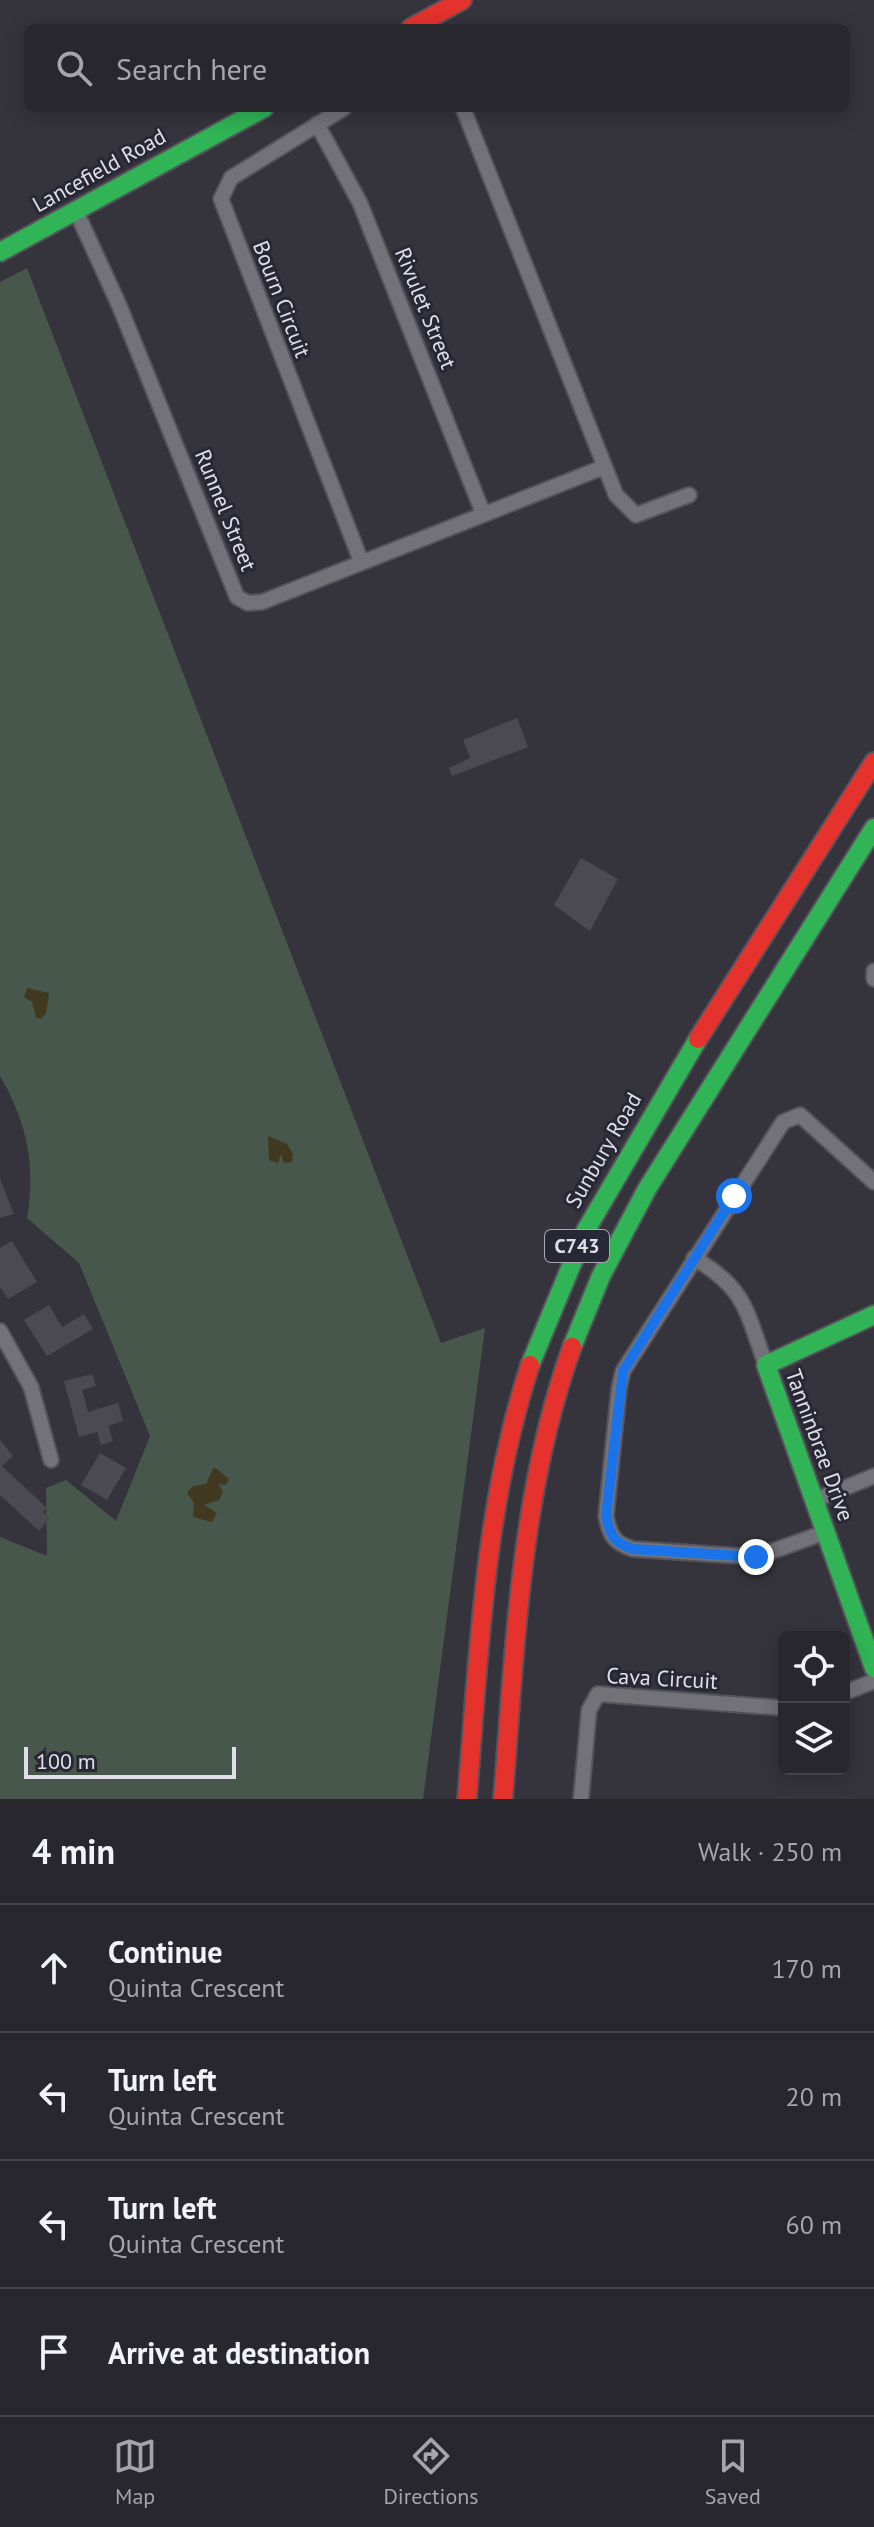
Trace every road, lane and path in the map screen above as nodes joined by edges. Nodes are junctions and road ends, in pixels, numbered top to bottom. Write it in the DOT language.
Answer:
graph roads {
  1 [pos="462,0"];
  2 [pos="418,24"];
  3 [pos="257,112"];
  4 [pos="337,112"];
  5 [pos="465,112"];
  6 [pos="317,124"];
  7 [pos="76,211"];
  8 [pos="0,252"];
  9 [pos="604,467"];
  10 [pos="689,495"];
  11 [pos="483,513"];
  12 [pos="361,561"];
  13 [pos="874,762"];
  14 [pos="874,828"];
  15 [pos="874,971"];
  16 [pos="874,979"];
  17 [pos="874,1182"];
  18 [pos="694,1258"];
  19 [pos="874,1315"];
  20 [pos="0,1331"];
  21 [pos="766,1365"];
  22 [pos="51,1460"];
  23 [pos="874,1476"];
  24 [pos="815,1500"];
  25 [pos="826,1532"];
  26 [pos="871,1646"];
  27 [pos="874,1668"];
  28 [pos="874,1681"];
  29 [pos="850,1691"];
  30 [pos="778,1707"];
  31 [pos="467,1799"];
  32 [pos="503,1799"];
  33 [pos="581,1799"];
  1 -- 2 [label="main road"];
  3 -- 7 [label="main road, Lancefield Road"];
  4 -- 6 [label="street, Bourn Circuit"];
  5 -- 9 [label="street"];
  6 -- 11 [label="street, Rivulet Street"];
  6 -- 12 [label="street, Bourn Circuit"];
  7 -- 8 [label="main road, Lancefield Road"];
  7 -- 12 [label="street, Runnel Street"];
  9 -- 10 [label="street"];
  9 -- 11 [label="street, Runnel Street"];
  11 -- 12 [label="street, Runnel Street"];
  13 -- 31 [label="main road, Sunbury Road / C743"];
  14 -- 32 [label="main road, C743"];
  15 -- 16 [label="street"];
  17 -- 18 [label="street"];
  18 -- 21 [label="street, Tanninbrae Drive"];
  18 -- 25 [label="street"];
  19 -- 21 [label="main road"];
  20 -- 22 [label="street"];
  21 -- 24 [label="main road, Tanninbrae Drive"];
  23 -- 24 [label="street"];
  24 -- 25 [label="main road, Tanninbrae Drive"];
  25 -- 26 [label="main road, Tanninbrae Drive"];
  26 -- 27 [label="main road, Tanninbrae Drive"];
  28 -- 29 [label="street"];
  30 -- 33 [label="street, Cava Circuit"];
}
